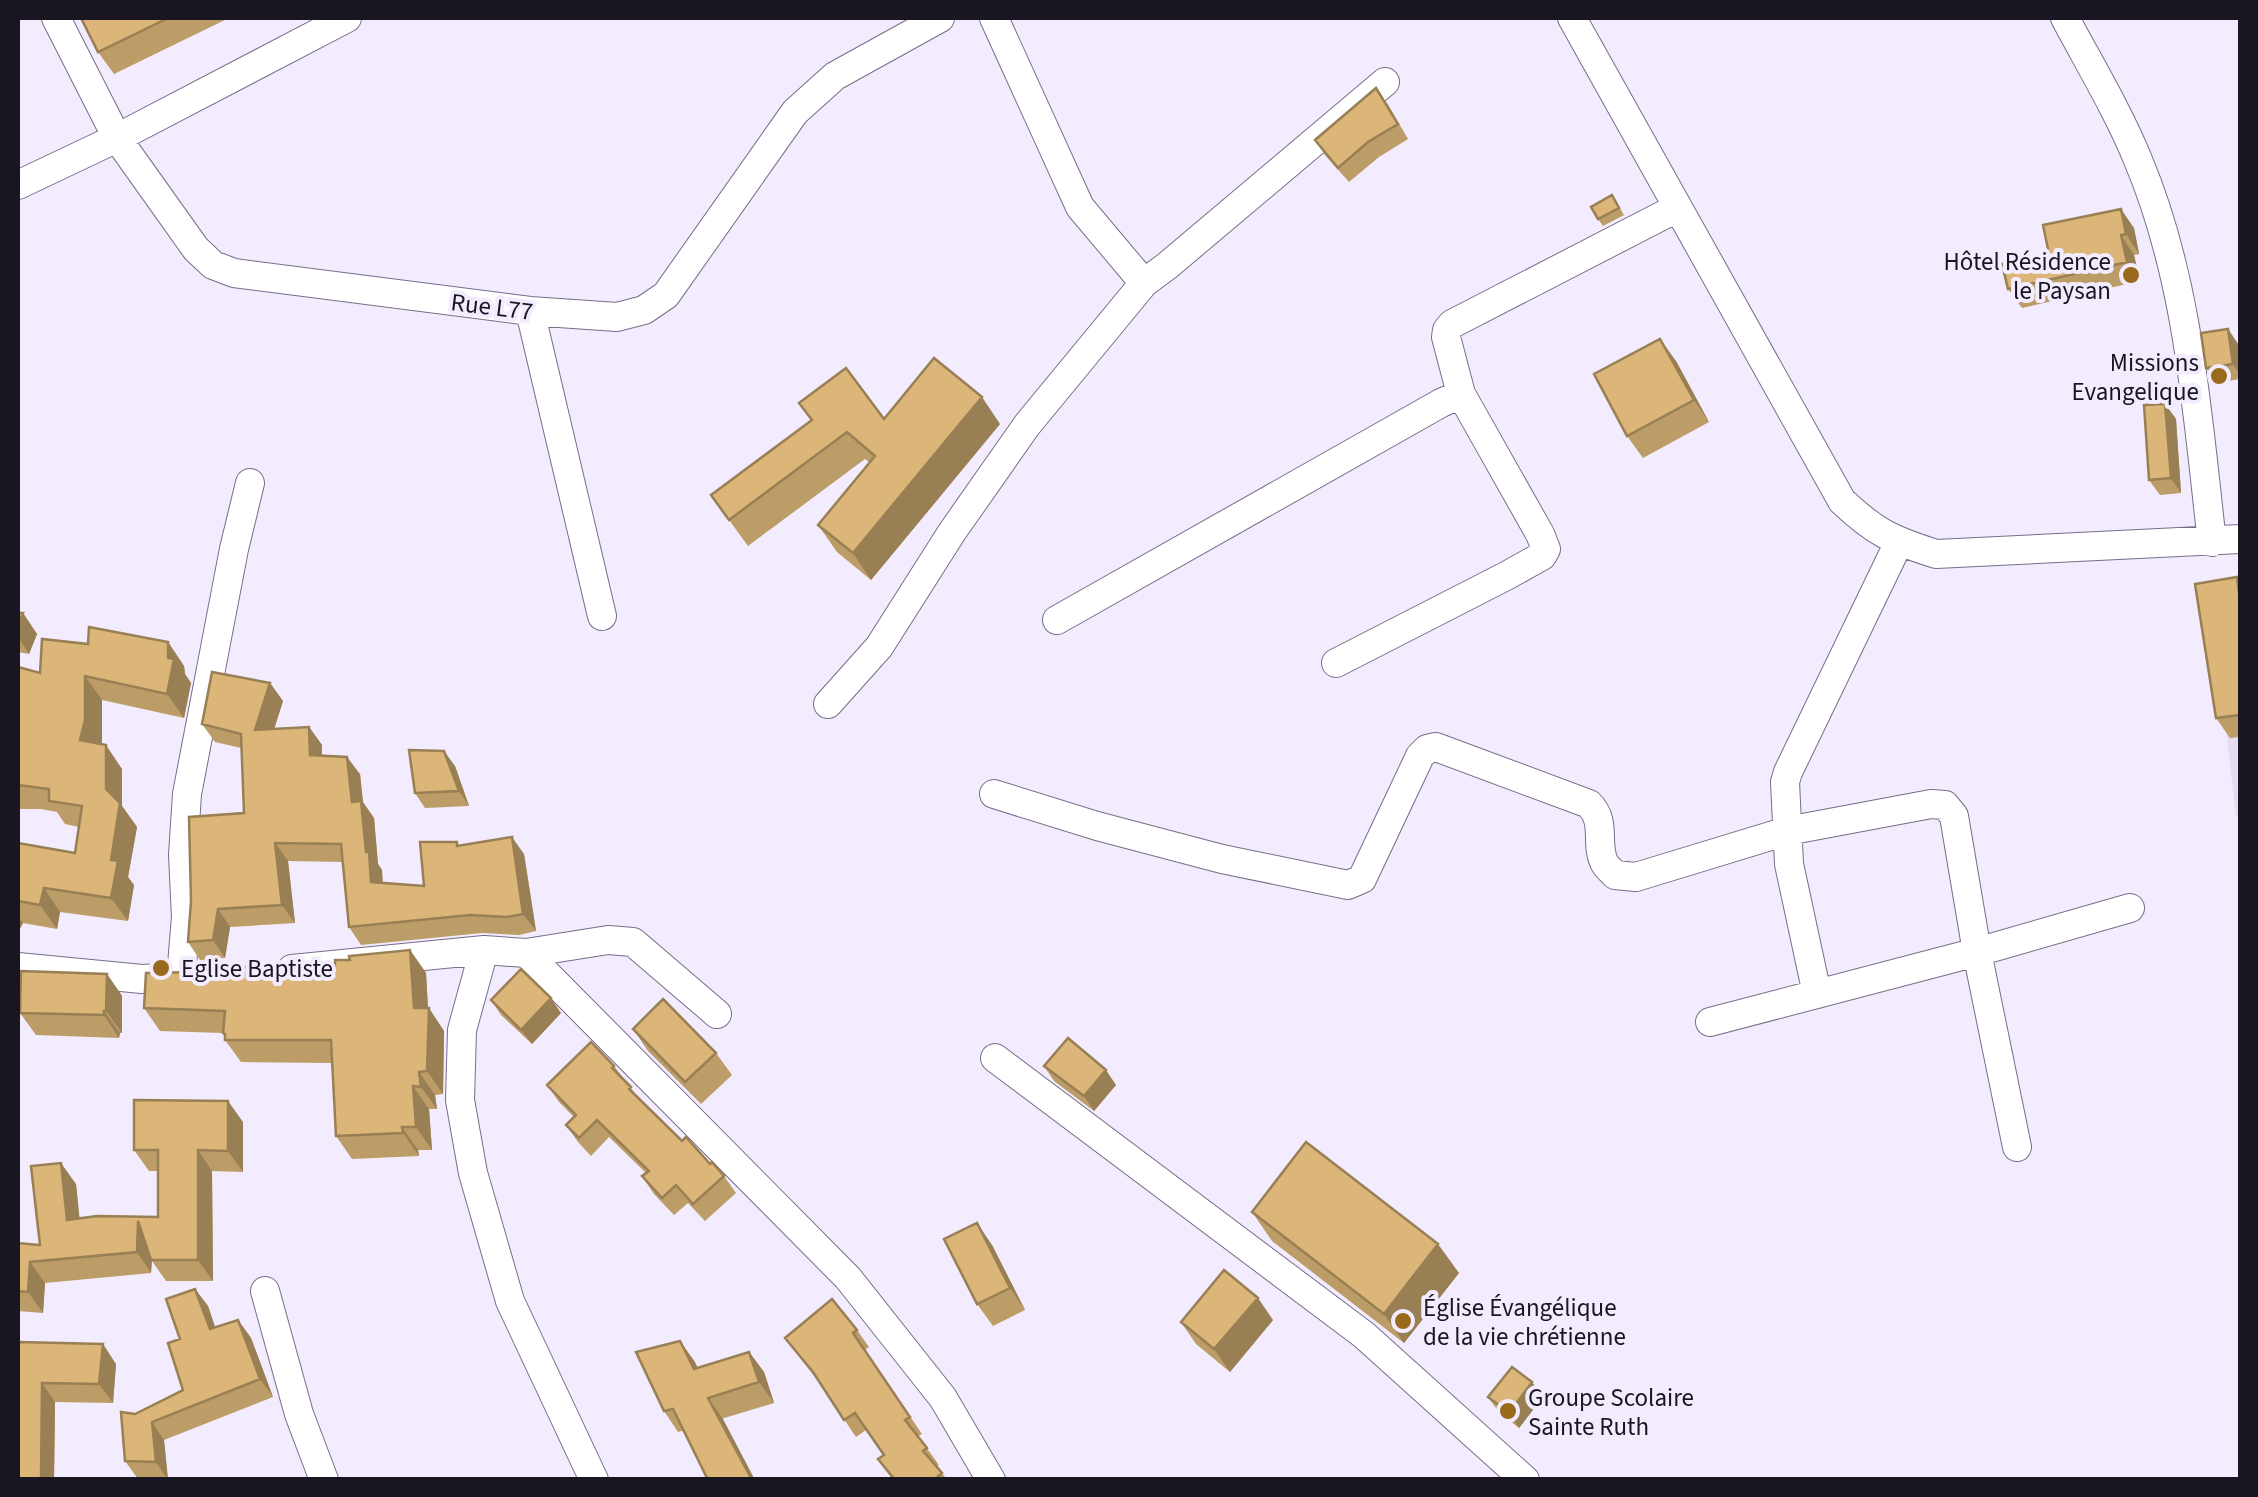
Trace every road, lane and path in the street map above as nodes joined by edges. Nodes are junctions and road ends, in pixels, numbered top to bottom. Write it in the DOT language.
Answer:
graph roads {
  1 [pos="56,18"];
  2 [pos="347,18"];
  3 [pos="940,18"];
  4 [pos="994,18"];
  5 [pos="1572,18"];
  6 [pos="2066,18"];
  7 [pos="1385,82"];
  8 [pos="117,138"];
  9 [pos="18,186"];
  10 [pos="1676,208"];
  11 [pos="1144,282"];
  12 [pos="530,311"];
  13 [pos="1461,394"];
  14 [pos="250,484"];
  15 [pos="2226,540"];
  16 [pos="1899,542"];
  17 [pos="602,616"];
  18 [pos="1057,620"];
  19 [pos="1336,664"];
  20 [pos="828,704"];
  21 [pos="994,794"];
  22 [pos="1787,830"];
  23 [pos="2130,908"];
  24 [pos="484,950"];
  25 [pos="1977,952"];
  26 [pos="526,953"];
  27 [pos="18,967"];
  28 [pos="265,972"];
  29 [pos="1817,994"];
  30 [pos="717,1014"];
  31 [pos="1710,1022"];
  32 [pos="995,1058"];
  33 [pos="2018,1147"];
  34 [pos="265,1290"];
  35 [pos="324,1480"];
  36 [pos="594,1480"];
  37 [pos="991,1480"];
  38 [pos="1524,1480"];
  1 -- 8 [label="street, Rue L77"];
  2 -- 8 [label="street"];
  3 -- 12 [label="street, Rue L77"];
  4 -- 11 [label="street"];
  5 -- 10 [label="street"];
  6 -- 15 [label="street"];
  7 -- 11 [label="street"];
  8 -- 9 [label="street"];
  8 -- 12 [label="street, Rue L77"];
  10 -- 13 [label="street"];
  10 -- 16 [label="street"];
  11 -- 20 [label="street"];
  12 -- 17 [label="street"];
  13 -- 18 [label="street"];
  13 -- 19 [label="street"];
  14 -- 27 [label="street"];
  15 -- 16 [label="street"];
  16 -- 22 [label="street"];
  21 -- 22 [label="street"];
  22 -- 25 [label="street"];
  22 -- 29 [label="street"];
  23 -- 25 [label="street"];
  24 -- 26 [label="street"];
  24 -- 28 [label="street"];
  24 -- 36 [label="street"];
  25 -- 29 [label="street"];
  25 -- 33 [label="street"];
  26 -- 30 [label="street"];
  26 -- 37 [label="street"];
  29 -- 31 [label="street"];
  32 -- 38 [label="street"];
  34 -- 35 [label="street"];
}
